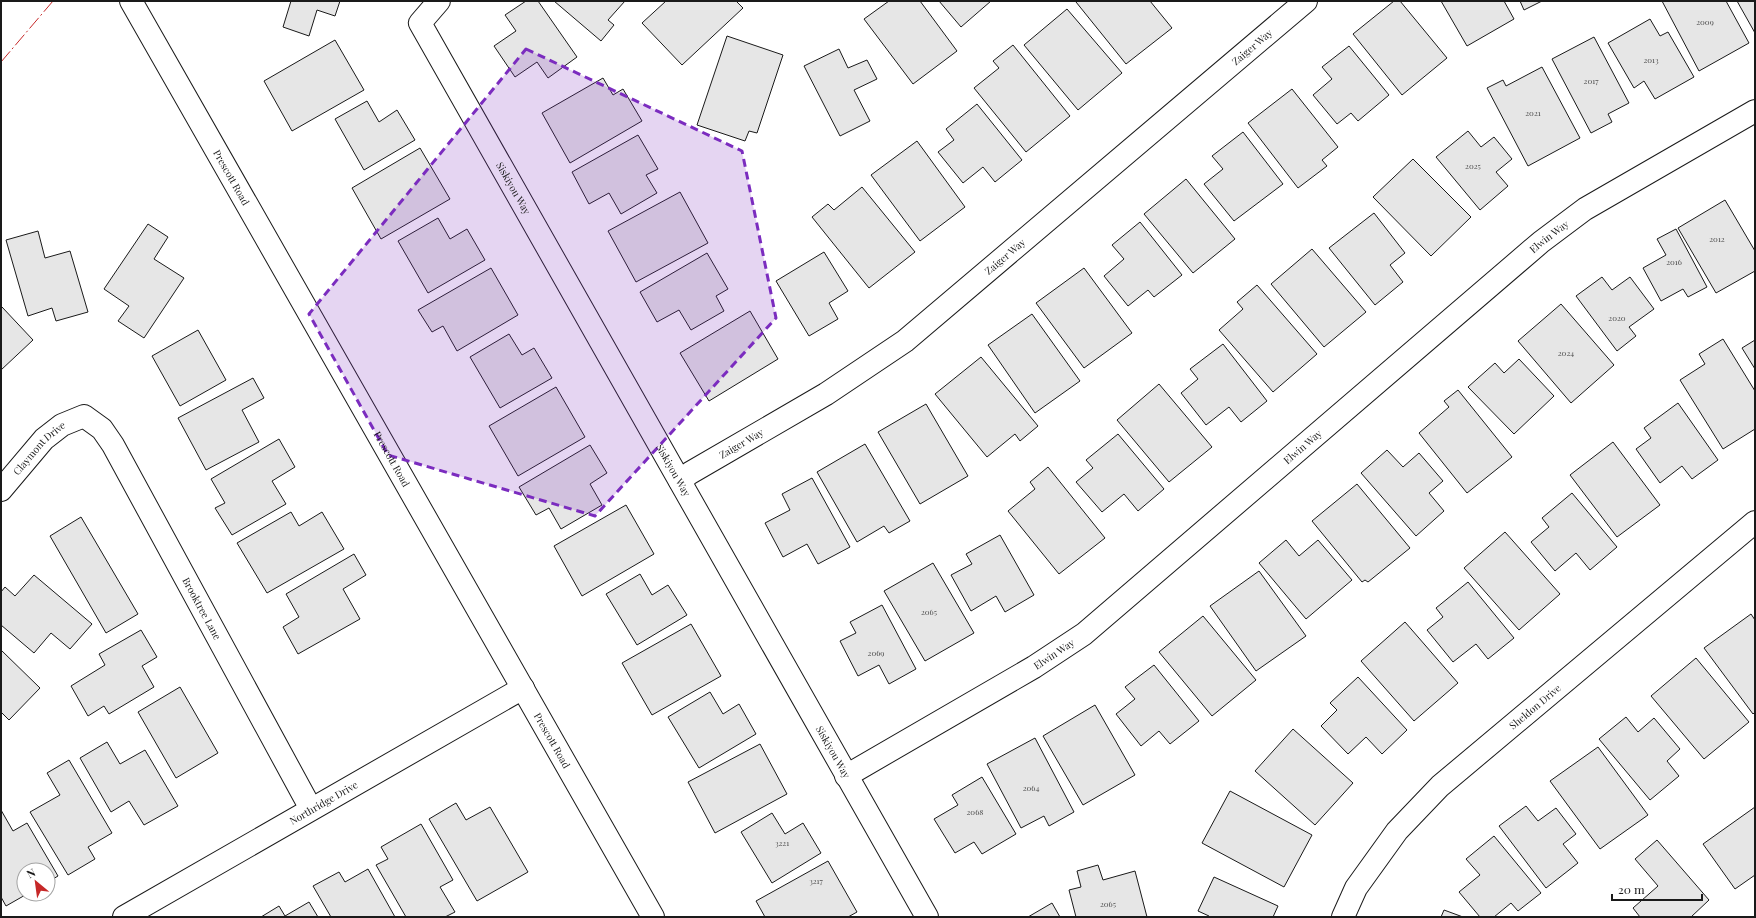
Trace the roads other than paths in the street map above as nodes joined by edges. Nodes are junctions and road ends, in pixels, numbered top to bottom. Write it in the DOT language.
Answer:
graph roads {
  1 [pos="132,1"];
  2 [pos="439,1"];
  3 [pos="1306,1"];
  4 [pos="1755,111"];
  5 [pos="84,416"];
  6 [pos="680,481"];
  7 [pos="1,490"];
  8 [pos="1755,522"];
  9 [pos="523,688"];
  10 [pos="846,776"];
  11 [pos="311,809"];
  12 [pos="124,917"];
  13 [pos="653,917"];
  14 [pos="927,917"];
  15 [pos="1343,917"];
  1 -- 9 [label="street, Prescott Road"];
  2 -- 6 [label="street, Siskiyou Way"];
  3 -- 6 [label="street, Zaiger Way"];
  4 -- 10 [label="street, Elwin Way"];
  5 -- 7 [label="street, Claymont Drive"];
  5 -- 11 [label="street, Brooktree Lane"];
  6 -- 10 [label="street, Siskiyou Way"];
  8 -- 15 [label="street, Sheldon Drive"];
  9 -- 11 [label="street, Northridge Drive"];
  9 -- 13 [label="street, Prescott Road"];
  10 -- 14 [label="street, Siskiyou Way"];
  11 -- 12 [label="street, Northridge Drive"];
}
